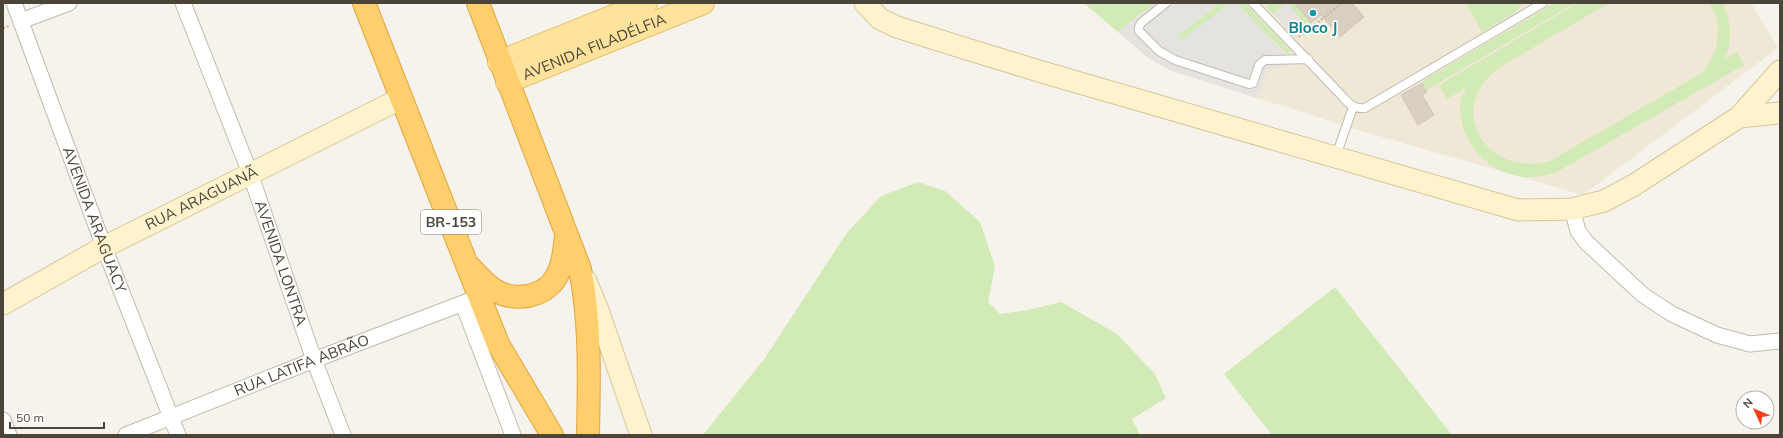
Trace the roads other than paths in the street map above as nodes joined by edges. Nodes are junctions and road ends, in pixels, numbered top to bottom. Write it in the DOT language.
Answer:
graph roads {
  1 [pos="14,3"];
  2 [pos="69,3"];
  3 [pos="183,3"];
  4 [pos="364,3"];
  5 [pos="478,3"];
  6 [pos="646,3"];
  7 [pos="703,3"];
  8 [pos="865,3"];
  9 [pos="1166,3"];
  10 [pos="1255,4"];
  11 [pos="1539,4"];
  12 [pos="21,21"];
  13 [pos="1308,59"];
  14 [pos="499,62"];
  15 [pos="1780,72"];
  16 [pos="507,82"];
  17 [pos="402,98"];
  18 [pos="1353,108"];
  19 [pos="1780,113"];
  20 [pos="1739,117"];
  21 [pos="1335,157"];
  22 [pos="250,173"];
  23 [pos="1572,209"];
  24 [pos="566,234"];
  25 [pos="104,247"];
  26 [pos="468,264"];
  27 [pos="580,269"];
  28 [pos="471,301"];
  29 [pos="3,304"];
  30 [pos="1780,341"];
  31 [pos="314,360"];
  32 [pos="171,418"];
  33 [pos="3,420"];
  34 [pos="9,435"];
  35 [pos="126,435"];
  36 [pos="178,435"];
  37 [pos="343,435"];
  38 [pos="513,435"];
  39 [pos="552,435"];
  40 [pos="588,435"];
  41 [pos="641,435"];
  1 -- 12 [label="street, AVENIDA ARAGUACY"];
  2 -- 12 [label="street"];
  3 -- 22 [label="street, AVENIDA LONTRA"];
  4 -- 17 [label="highway, BR-153"];
  5 -- 14 [label="highway"];
  6 -- 14 [label="main road, AVENIDA FILADÉLFIA"];
  7 -- 16 [label="main road, AVENIDA FILADÉLFIA"];
  8 -- 21 [label="street"];
  9 -- 13 [label="lane"];
  10 -- 13 [label="lane"];
  11 -- 18 [label="lane"];
  12 -- 25 [label="street, AVENIDA ARAGUACY"];
  13 -- 18 [label="lane"];
  14 -- 16 [label="highway"];
  15 -- 20 [label="street"];
  16 -- 24 [label="highway"];
  17 -- 22 [label="street, RUA ARAGUANÃ"];
  17 -- 26 [label="highway, BR-153"];
  18 -- 21 [label="lane"];
  19 -- 20 [label="street"];
  20 -- 23 [label="street"];
  21 -- 23 [label="street"];
  22 -- 25 [label="street, RUA ARAGUANÃ"];
  22 -- 31 [label="street, AVENIDA LONTRA"];
  23 -- 30 [label="street"];
  24 -- 26 [label="highway"];
  24 -- 27 [label="highway"];
  25 -- 29 [label="street, RUA ARAGUANÃ"];
  25 -- 32 [label="street, AVENIDA ARAGUACY"];
  26 -- 28 [label="highway, BR-153"];
  27 -- 40 [label="highway"];
  27 -- 41 [label="street"];
  28 -- 31 [label="street, RUA LATIFA ABRÃO"];
  28 -- 38 [label="street"];
  28 -- 39 [label="highway, BR-153"];
  31 -- 32 [label="street, RUA LATIFA ABRÃO"];
  31 -- 37 [label="street, AVENIDA LONTRA"];
  32 -- 35 [label="street, RUA LATIFA ABRÃO"];
  32 -- 36 [label="street, AVENIDA ARAGUACY"];
  33 -- 34 [label="street"];
}
